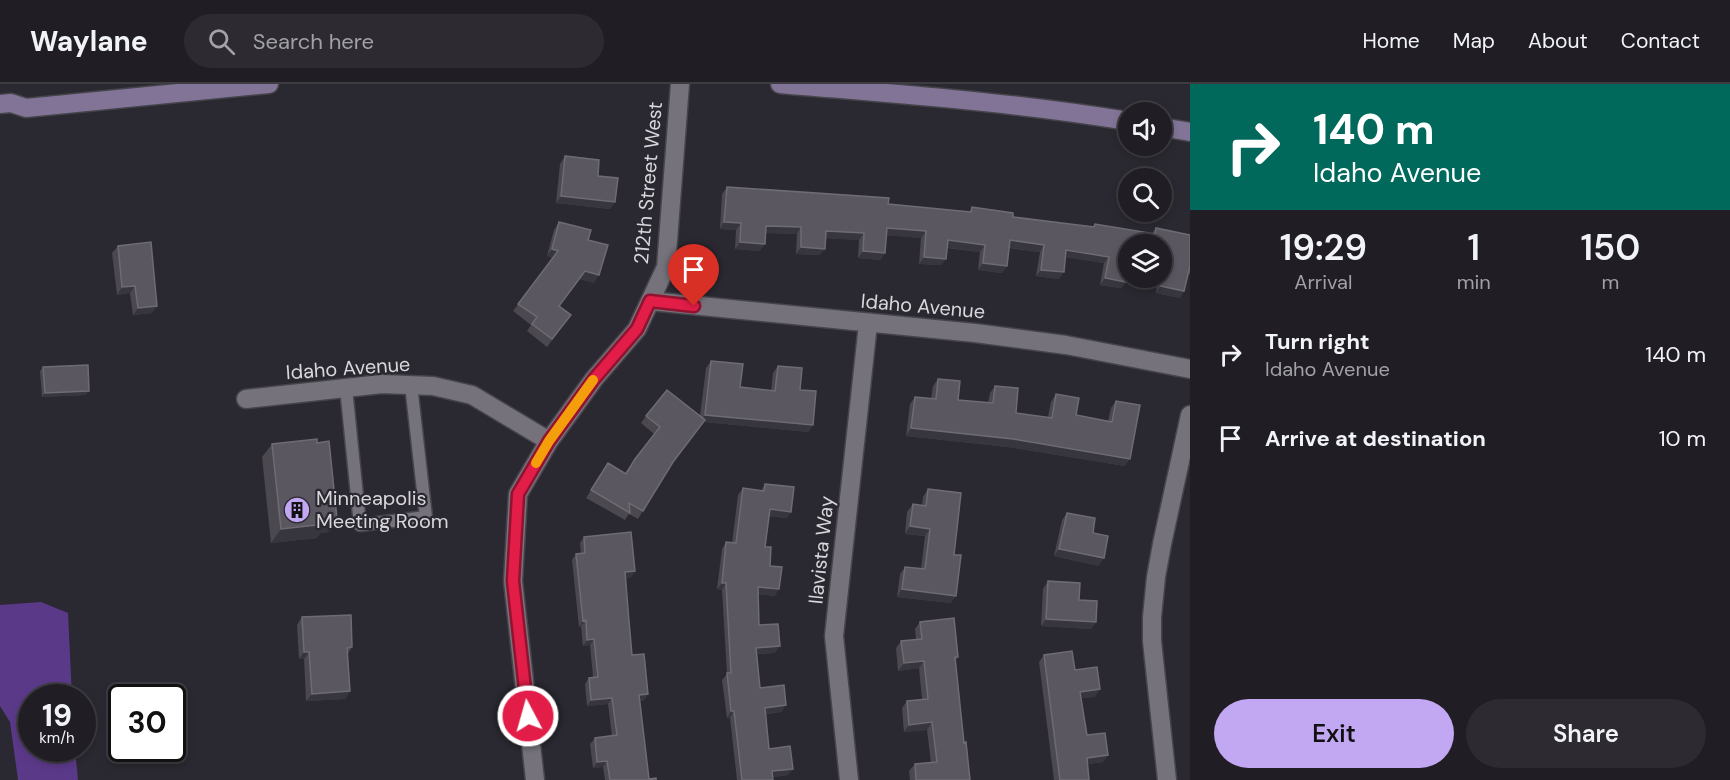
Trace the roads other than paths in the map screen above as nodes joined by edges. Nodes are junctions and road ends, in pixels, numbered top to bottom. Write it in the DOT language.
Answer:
graph roads {
  1 [pos="269,84"];
  2 [pos="680,84"];
  3 [pos="780,84"];
  4 [pos="0,104"];
  5 [pos="26,108"];
  6 [pos="0,117"];
  7 [pos="1118,120"];
  8 [pos="1172,129"];
  9 [pos="1190,132"];
  10 [pos="650,301"];
  11 [pos="868,324"];
  12 [pos="1190,369"];
  13 [pos="411,385"];
  14 [pos="346,388"];
  15 [pos="246,399"];
  16 [pos="1190,415"];
  17 [pos="549,441"];
  18 [pos="535,780"];
  19 [pos="849,780"];
  20 [pos="1167,780"];
  1 -- 5 [label="main road"];
  2 -- 10 [label="street, 212th Street West"];
  3 -- 7 [label="main road"];
  4 -- 5 [label="main road"];
  5 -- 6 [label="main road"];
  8 -- 9 [label="main road"];
  10 -- 11 [label="street, Idaho Avenue"];
  10 -- 17 [label="street, 212th Street West"];
  11 -- 12 [label="street, Idaho Avenue"];
  11 -- 19 [label="street, Ilavista Way"];
  13 -- 14 [label="street, Idaho Avenue"];
  13 -- 14 [label="lane"];
  13 -- 17 [label="street, Idaho Avenue"];
  14 -- 15 [label="street, Idaho Avenue"];
  16 -- 20 [label="street"];
  17 -- 18 [label="street, 212th Street West"];
}
